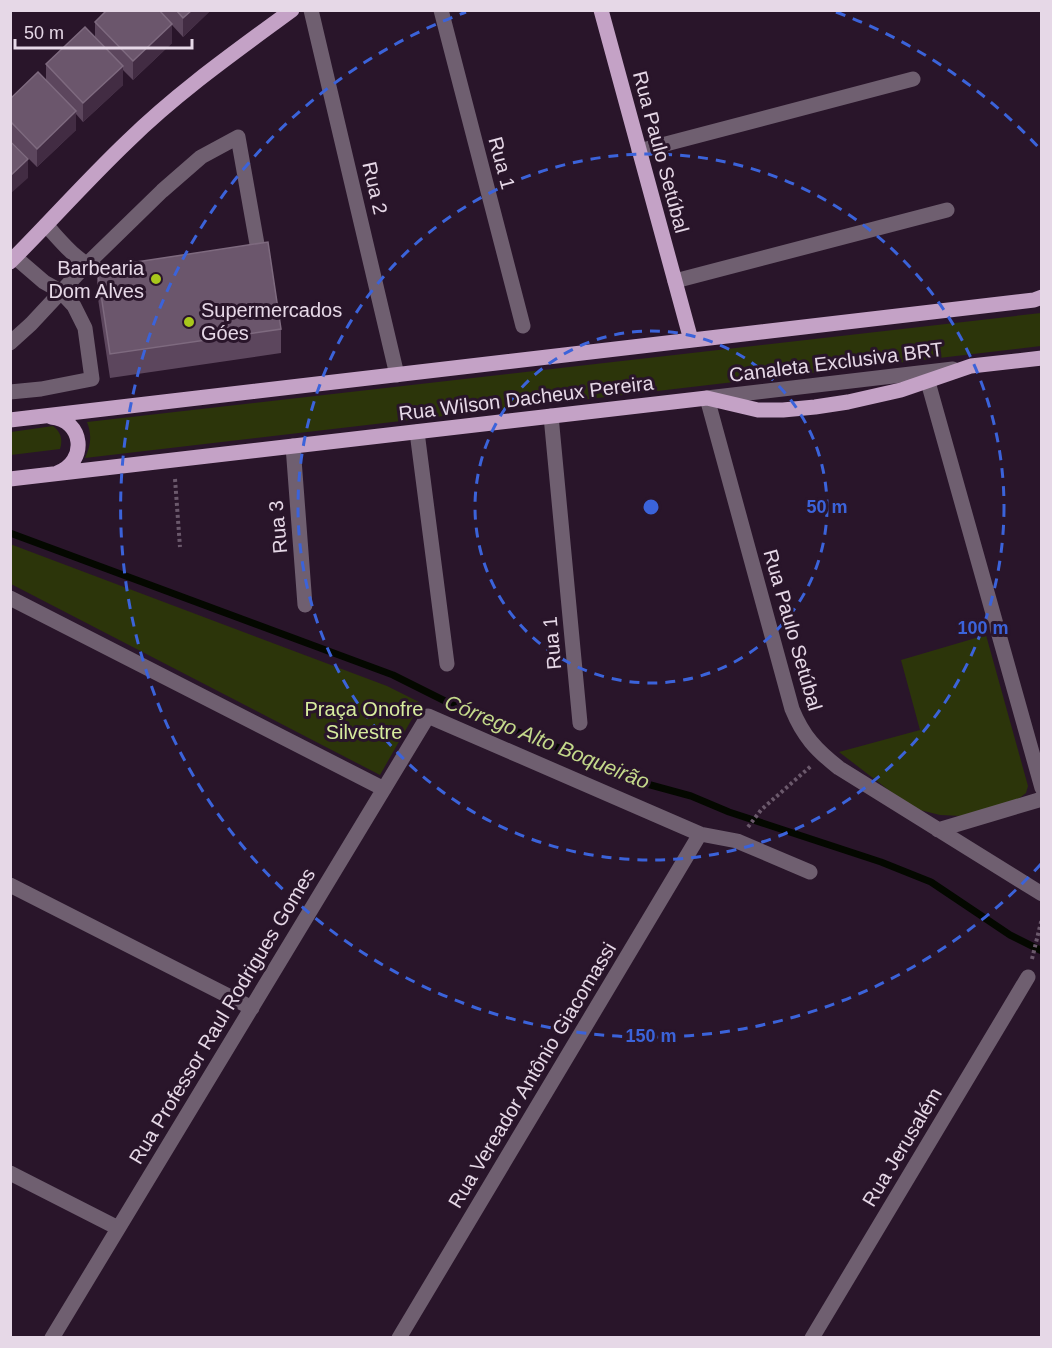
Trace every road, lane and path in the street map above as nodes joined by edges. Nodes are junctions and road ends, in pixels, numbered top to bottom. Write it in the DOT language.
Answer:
graph roads {
  1 [pos="292,10"];
  2 [pos="311,10"];
  3 [pos="441,10"];
  4 [pos="601,10"];
  5 [pos="913,79"];
  6 [pos="639,151"];
  7 [pos="947,210"];
  8 [pos="46,225"];
  9 [pos="13,259"];
  10 [pos="237,262"];
  11 [pos="87,264"];
  12 [pos="136,271"];
  13 [pos="675,281"];
  14 [pos="60,291"];
  15 [pos="1039,299"];
  16 [pos="523,326"];
  17 [pos="692,340"];
  18 [pos="10,344"];
  19 [pos="1041,358"];
  20 [pos="971,366"];
  21 [pos="398,375"];
  22 [pos="928,382"];
  23 [pos="10,392"];
  24 [pos="707,398"];
  25 [pos="48,416"];
  26 [pos="551,416"];
  27 [pos="10,420"];
  28 [pos="417,432"];
  29 [pos="293,446"];
  30 [pos="173,460"];
  31 [pos="54,474"];
  32 [pos="10,479"];
  33 [pos="180,546"];
  34 [pos="10,598"];
  35 [pos="305,605"];
  36 [pos="447,664"];
  37 [pos="580,723"];
  38 [pos="823,756"];
  39 [pos="1041,788"];
  40 [pos="384,789"];
  41 [pos="1041,799"];
  42 [pos="761,810"];
  43 [pos="938,830"];
  44 [pos="700,834"];
  45 [pos="810,872"];
  46 [pos="10,885"];
  47 [pos="1041,894"];
  48 [pos="1041,919"];
  49 [pos="1028,977"];
  50 [pos="252,1008"];
  51 [pos="10,1173"];
  52 [pos="118,1228"];
  53 [pos="52,1338"];
  54 [pos="399,1338"];
  55 [pos="812,1338"];
  1 -- 8 [label="main road"];
  2 -- 21 [label="street, Rua 2"];
  3 -- 16 [label="street, Rua 1"];
  4 -- 6 [label="main road, Rua Paulo Setúbal"];
  5 -- 6 [label="street"];
  6 -- 13 [label="main road, Rua Paulo Setúbal"];
  7 -- 13 [label="street"];
  8 -- 9 [label="main road"];
  8 -- 11 [label="street"];
  9 -- 14 [label="street"];
  10 -- 11 [label="street"];
  11 -- 12 [label="street"];
  11 -- 14 [label="street"];
  13 -- 17 [label="main road, Rua Paulo Setúbal"];
  14 -- 18 [label="street"];
  14 -- 23 [label="street"];
  15 -- 17 [label="main road, Rua Wilson Dacheux Pereira"];
  17 -- 21 [label="main road, Rua Wilson Dacheux Pereira"];
  19 -- 20 [label="main road, Rua Wilson Dacheux Pereira"];
  20 -- 22 [label="main road, Rua Wilson Dacheux Pereira"];
  20 -- 24 [label="street, Canaleta Exclusiva BRT"];
  21 -- 25 [label="main road, Rua Wilson Dacheux Pereira"];
  22 -- 24 [label="main road, Rua Wilson Dacheux Pereira"];
  22 -- 39 [label="street"];
  24 -- 26 [label="main road, Rua Wilson Dacheux Pereira"];
  24 -- 38 [label="street, Rua Paulo Setúbal"];
  25 -- 27 [label="main road, Rua Wilson Dacheux Pereira"];
  25 -- 31 [label="main road"];
  26 -- 28 [label="main road, Rua Wilson Dacheux Pereira"];
  26 -- 37 [label="street, Rua 1"];
  28 -- 29 [label="main road, Rua Wilson Dacheux Pereira"];
  28 -- 36 [label="street"];
  29 -- 30 [label="main road, Rua Wilson Dacheux Pereira"];
  29 -- 35 [label="street, Rua 3"];
  30 -- 31 [label="main road, Rua Wilson Dacheux Pereira"];
  30 -- 33 [label="path"];
  31 -- 32 [label="main road, Rua Wilson Dacheux Pereira"];
  34 -- 40 [label="street"];
  38 -- 42 [label="path"];
  38 -- 43 [label="street, Rua Paulo Setúbal"];
  40 -- 44 [label="street, Rua Professor Raul Rodrigues Gomes"];
  40 -- 50 [label="street, Rua Professor Raul Rodrigues Gomes"];
  41 -- 43 [label="street"];
  43 -- 47 [label="street, Rua Paulo Setúbal"];
  44 -- 45 [label="street"];
  44 -- 54 [label="street, Rua Vereador Antônio Giacomassi"];
  46 -- 50 [label="street"];
  48 -- 49 [label="path"];
  49 -- 55 [label="street, Rua Jerusalém"];
  50 -- 52 [label="street, Rua Professor Raul Rodrigues Gomes"];
  51 -- 52 [label="street"];
  52 -- 53 [label="street, Rua Professor Raul Rodrigues Gomes"];
}
